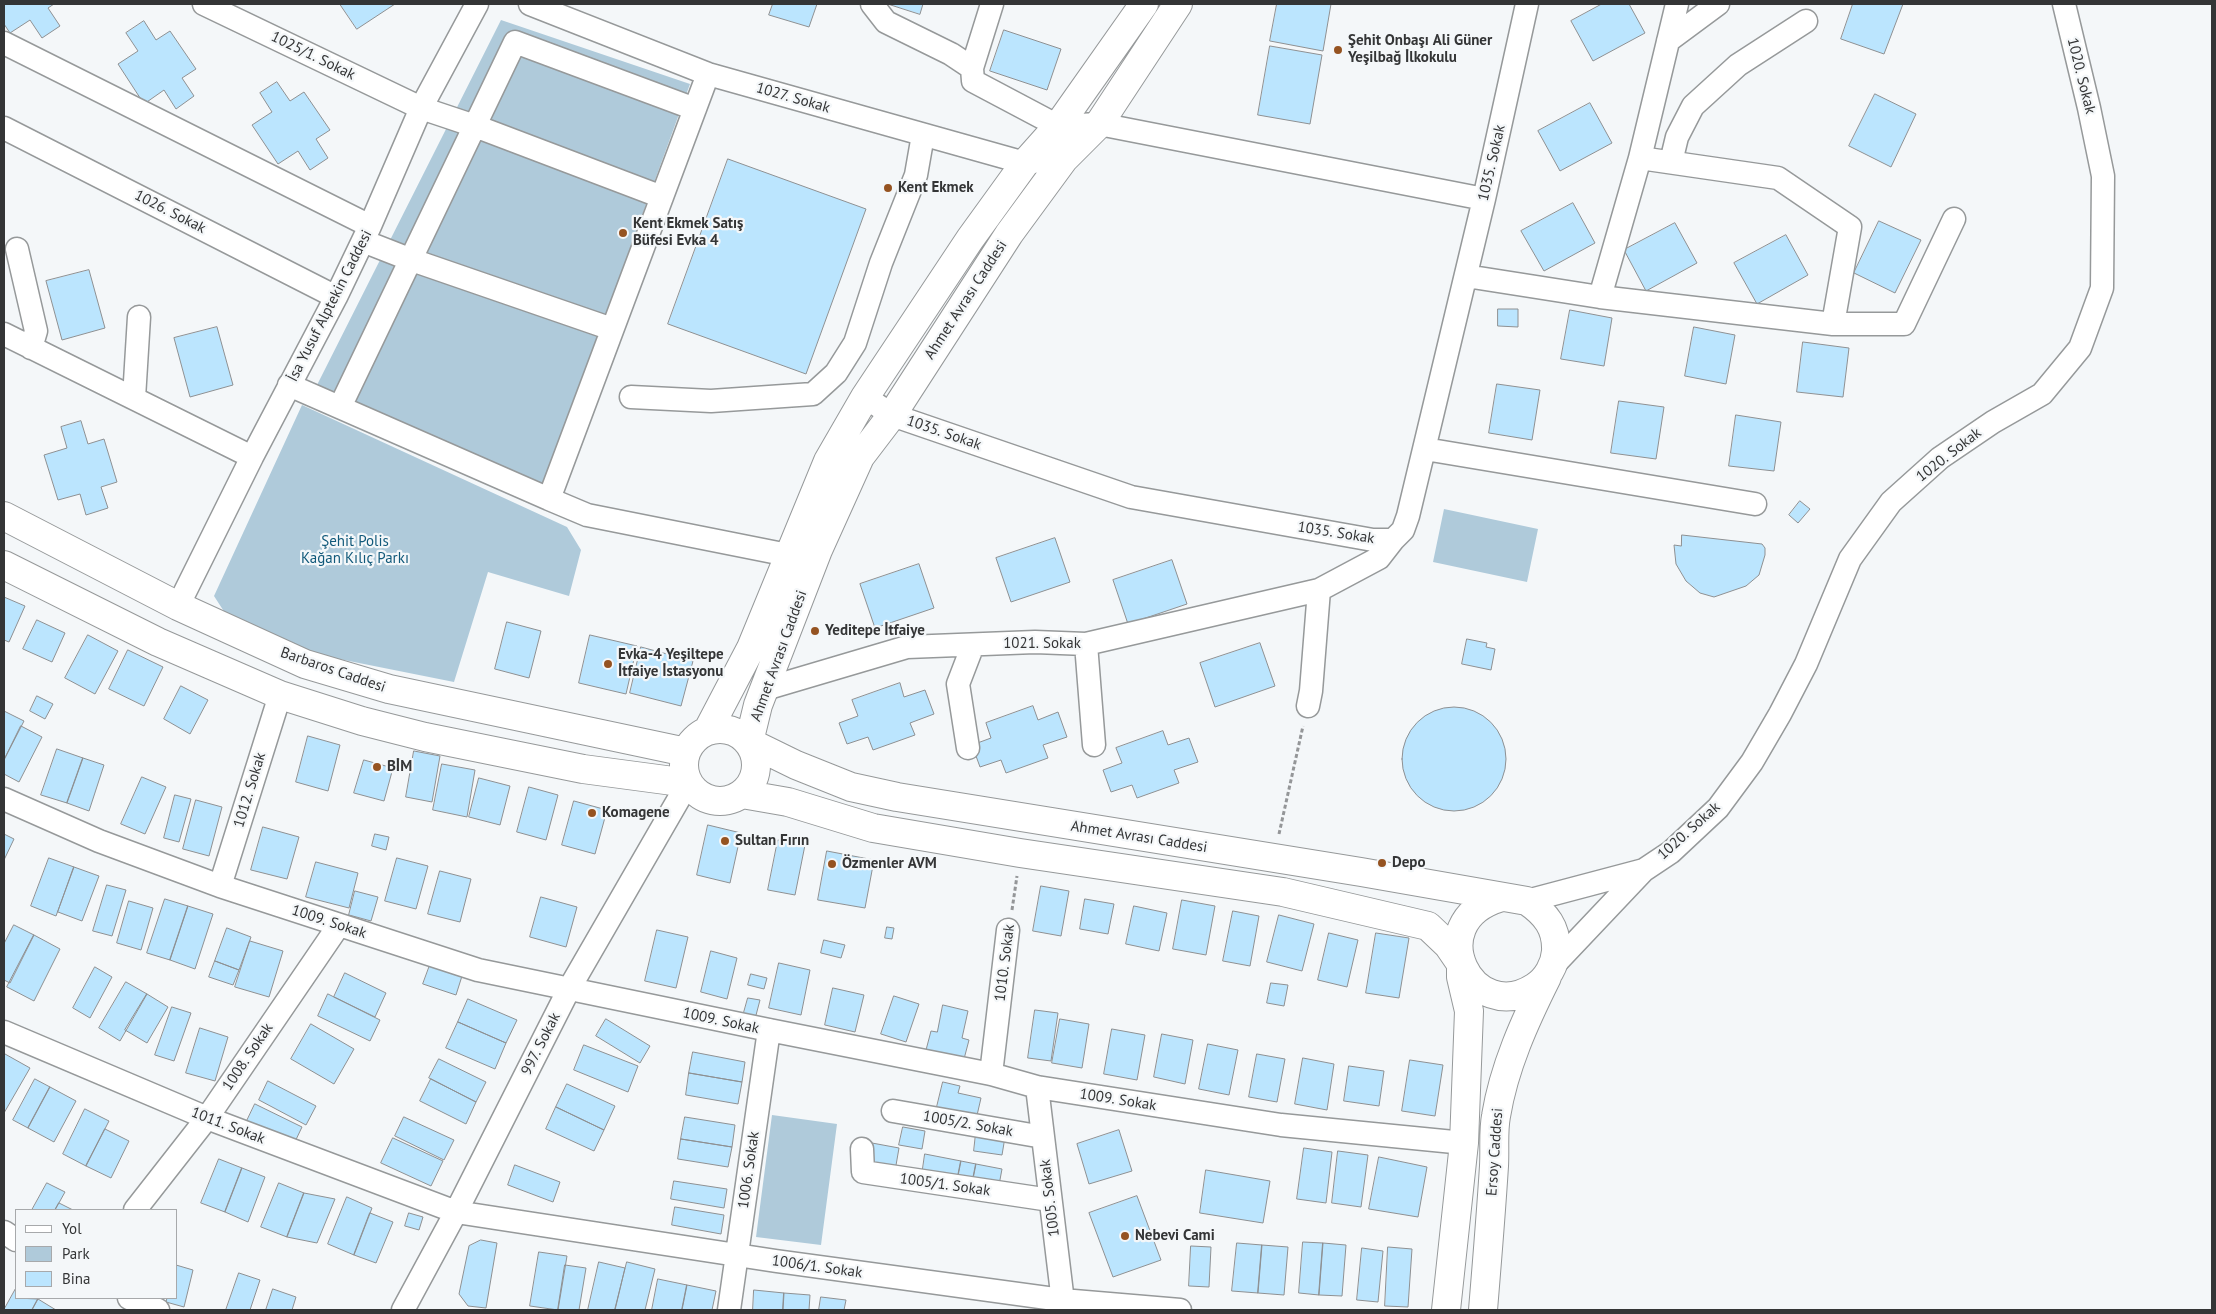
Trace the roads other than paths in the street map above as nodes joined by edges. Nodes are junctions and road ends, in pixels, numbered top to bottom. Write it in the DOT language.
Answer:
graph roads {
  1 [pos="204,4"];
  2 [pos="477,4"];
  3 [pos="530,4"];
  4 [pos="872,4"];
  5 [pos="992,4"];
  6 [pos="1144,4"];
  7 [pos="1178,4"];
  8 [pos="1527,4"];
  9 [pos="1677,4"];
  10 [pos="1718,4"];
  11 [pos="2064,4"];
  12 [pos="1806,21"];
  13 [pos="1668,41"];
  14 [pos="4,43"];
  15 [pos="972,68"];
  16 [pos="708,74"];
  17 [pos="422,108"];
  18 [pos="695,109"];
  19 [pos="1099,124"];
  20 [pos="475,126"];
  21 [pos="1058,126"];
  22 [pos="4,128"];
  23 [pos="923,135"];
  24 [pos="1640,158"];
  25 [pos="1064,159"];
  26 [pos="1670,162"];
  27 [pos="1025,163"];
  28 [pos="662,196"];
  29 [pos="1484,199"];
  30 [pos="1954,219"];
  31 [pos="367,233"];
  32 [pos="16,249"];
  33 [pos="409,259"];
  34 [pos="1466,276"];
  35 [pos="1600,296"];
  36 [pos="336,297"];
  37 [pos="139,317"];
  38 [pos="1833,324"];
  39 [pos="612,329"];
  40 [pos="4,334"];
  41 [pos="31,348"];
  42 [pos="289,385"];
  43 [pos="631,396"];
  44 [pos="865,397"];
  45 [pos="134,398"];
  46 [pos="340,407"];
  47 [pos="892,416"];
  48 [pos="1425,449"];
  49 [pos="252,457"];
  50 [pos="549,499"];
  51 [pos="1755,504"];
  52 [pos="4,516"];
  53 [pos="1393,540"];
  54 [pos="788,555"];
  55 [pos="4,564"];
  56 [pos="1319,590"];
  57 [pos="178,606"];
  58 [pos="1086,644"];
  59 [pos="973,645"];
  60 [pos="765,689"];
  61 [pos="280,695"];
  62 [pos="1308,706"];
  63 [pos="708,730"];
  64 [pos="749,742"];
  65 [pos="1094,745"];
  66 [pos="968,748"];
  67 [pos="686,752"];
  68 [pos="688,783"];
  69 [pos="742,794"];
  70 [pos="4,799"];
  71 [pos="1644,870"];
  72 [pos="220,886"];
  73 [pos="1499,898"];
  74 [pos="1528,902"];
  75 [pos="339,925"];
  76 [pos="1008,930"];
  77 [pos="1461,964"];
  78 [pos="1552,969"];
  79 [pos="569,989"];
  80 [pos="769,1030"];
  81 [pos="4,1032"];
  82 [pos="992,1074"];
  83 [pos="1038,1087"];
  84 [pos="893,1111"];
  85 [pos="206,1118"];
  86 [pos="1043,1137"];
  87 [pos="1464,1143"];
  88 [pos="862,1149"];
  89 [pos="1050,1200"];
  90 [pos="136,1209"];
  91 [pos="456,1212"];
  92 [pos="4,1232"];
  93 [pos="15,1239"];
  94 [pos="737,1255"];
  95 [pos="131,1299"];
  96 [pos="1063,1305"];
  97 [pos="158,1310"];
  98 [pos="403,1310"];
  99 [pos="729,1310"];
  100 [pos="1180,1310"];
  101 [pos="1446,1310"];
  102 [pos="1483,1310"];
  1 -- 17 [label="street, 1025/1. Sokak"];
  2 -- 17 [label="street, İsa Yusuf Alptekin Caddesi"];
  3 -- 16 [label="street, 1027. Sokak"];
  4 -- 15 [label="street"];
  5 -- 15 [label="street"];
  6 -- 21 [label="main road, Ahmet Avrası Caddesi"];
  7 -- 19 [label="main road, Ahmet Avrası Caddesi"];
  8 -- 29 [label="street, 1035. Sokak"];
  9 -- 13 [label="street"];
  10 -- 13 [label="street"];
  11 -- 71 [label="street, 1020. Sokak"];
  12 -- 26 [label="street"];
  13 -- 24 [label="street"];
  14 -- 31 [label="street"];
  15 -- 21 [label="street"];
  16 -- 18 [label="street"];
  16 -- 23 [label="street, 1027. Sokak"];
  17 -- 20 [label="street, 1025/1. Sokak"];
  17 -- 31 [label="street, İsa Yusuf Alptekin Caddesi"];
  18 -- 20 [label="street"];
  18 -- 28 [label="street"];
  19 -- 21 [label="street"];
  19 -- 25 [label="main road, Ahmet Avrası Caddesi"];
  19 -- 29 [label="street"];
  20 -- 28 [label="street, 1025/1. Sokak"];
  20 -- 33 [label="street"];
  21 -- 27 [label="main road, Ahmet Avrası Caddesi"];
  22 -- 36 [label="street, 1026. Sokak"];
  23 -- 27 [label="street, 1027. Sokak"];
  23 -- 43 [label="street"];
  24 -- 26 [label="street"];
  24 -- 35 [label="street"];
  25 -- 27 [label="street, 1027. Sokak"];
  25 -- 47 [label="main road, Ahmet Avrası Caddesi"];
  26 -- 38 [label="street"];
  27 -- 44 [label="main road, Ahmet Avrası Caddesi"];
  28 -- 39 [label="street"];
  29 -- 34 [label="street, 1035. Sokak"];
  30 -- 38 [label="street"];
  31 -- 33 [label="street"];
  31 -- 36 [label="street, İsa Yusuf Alptekin Caddesi"];
  32 -- 41 [label="street"];
  33 -- 39 [label="street"];
  33 -- 46 [label="street"];
  34 -- 35 [label="street"];
  34 -- 48 [label="street, 1035. Sokak"];
  35 -- 38 [label="street"];
  36 -- 42 [label="street, İsa Yusuf Alptekin Caddesi"];
  37 -- 45 [label="street"];
  39 -- 50 [label="street"];
  40 -- 41 [label="street"];
  41 -- 45 [label="street"];
  42 -- 46 [label="street"];
  42 -- 49 [label="street, İsa Yusuf Alptekin Caddesi"];
  44 -- 47 [label="street, 1035. Sokak"];
  44 -- 54 [label="main road, Ahmet Avrası Caddesi"];
  45 -- 49 [label="street"];
  46 -- 50 [label="street"];
  47 -- 53 [label="street, 1035. Sokak"];
  47 -- 60 [label="main road, Ahmet Avrası Caddesi"];
  48 -- 51 [label="street"];
  48 -- 53 [label="street, 1035. Sokak"];
  49 -- 57 [label="street, İsa Yusuf Alptekin Caddesi"];
  50 -- 54 [label="street"];
  52 -- 57 [label="main road, Barbaros Caddesi"];
  53 -- 56 [label="street, 1021. Sokak"];
  54 -- 63 [label="main road, Ahmet Avrası Caddesi"];
  55 -- 61 [label="main road"];
  56 -- 58 [label="street, 1021. Sokak"];
  56 -- 62 [label="street"];
  57 -- 67 [label="main road, Barbaros Caddesi"];
  58 -- 59 [label="street, 1021. Sokak"];
  58 -- 65 [label="street"];
  59 -- 60 [label="street, 1021. Sokak"];
  59 -- 66 [label="street"];
  60 -- 64 [label="main road, Ahmet Avrası Caddesi"];
  61 -- 68 [label="main road"];
  61 -- 72 [label="street, 1012. Sokak"];
  63 -- 64 [label="main road"];
  63 -- 67 [label="main road"];
  64 -- 69 [label="main road"];
  64 -- 73 [label="main road, Ahmet Avrası Caddesi"];
  67 -- 68 [label="main road"];
  68 -- 69 [label="main road"];
  68 -- 79 [label="street, 997. Sokak"];
  69 -- 77 [label="main road, Ahmet Avrası Caddesi"];
  70 -- 72 [label="street, 1009. Sokak"];
  71 -- 74 [label="street, 1020. Sokak"];
  71 -- 78 [label="street, 1020. Sokak"];
  72 -- 75 [label="street, 1009. Sokak"];
  73 -- 74 [label="main road, Ahmet Avrası Caddesi"];
  73 -- 77 [label="main road, Ahmet Avrası Caddesi"];
  74 -- 78 [label="main road"];
  75 -- 79 [label="street, 1009. Sokak"];
  75 -- 85 [label="street, 1008. Sokak"];
  76 -- 82 [label="street, 1010. Sokak"];
  77 -- 78 [label="main road, Ahmet Avrası Caddesi"];
  77 -- 87 [label="main road, Ahmet Avrası Caddesi"];
  78 -- 102 [label="main road, Ersoy Caddesi"];
  79 -- 80 [label="street, 1009. Sokak"];
  79 -- 91 [label="street, 997. Sokak"];
  80 -- 82 [label="street, 1009. Sokak"];
  80 -- 94 [label="street, 1006. Sokak"];
  81 -- 85 [label="street, 1011. Sokak"];
  82 -- 83 [label="street, 1009. Sokak"];
  83 -- 86 [label="street, 1005. Sokak"];
  83 -- 87 [label="street, 1009. Sokak"];
  84 -- 86 [label="street, 1005/2. Sokak"];
  85 -- 90 [label="street, 1008. Sokak"];
  85 -- 91 [label="street, 1011. Sokak"];
  86 -- 89 [label="street, 1005. Sokak"];
  87 -- 101 [label="main road"];
  88 -- 89 [label="street, 1005/1. Sokak"];
  89 -- 96 [label="street, 1005. Sokak"];
  91 -- 94 [label="street, 1006/1. Sokak"];
  91 -- 98 [label="street, 997. Sokak"];
  92 -- 93 [label="street"];
  94 -- 96 [label="street, 1006/1. Sokak"];
  94 -- 99 [label="street, 1006. Sokak"];
  95 -- 97 [label="street"];
  96 -- 100 [label="street, 1006/1. Sokak"];
}
